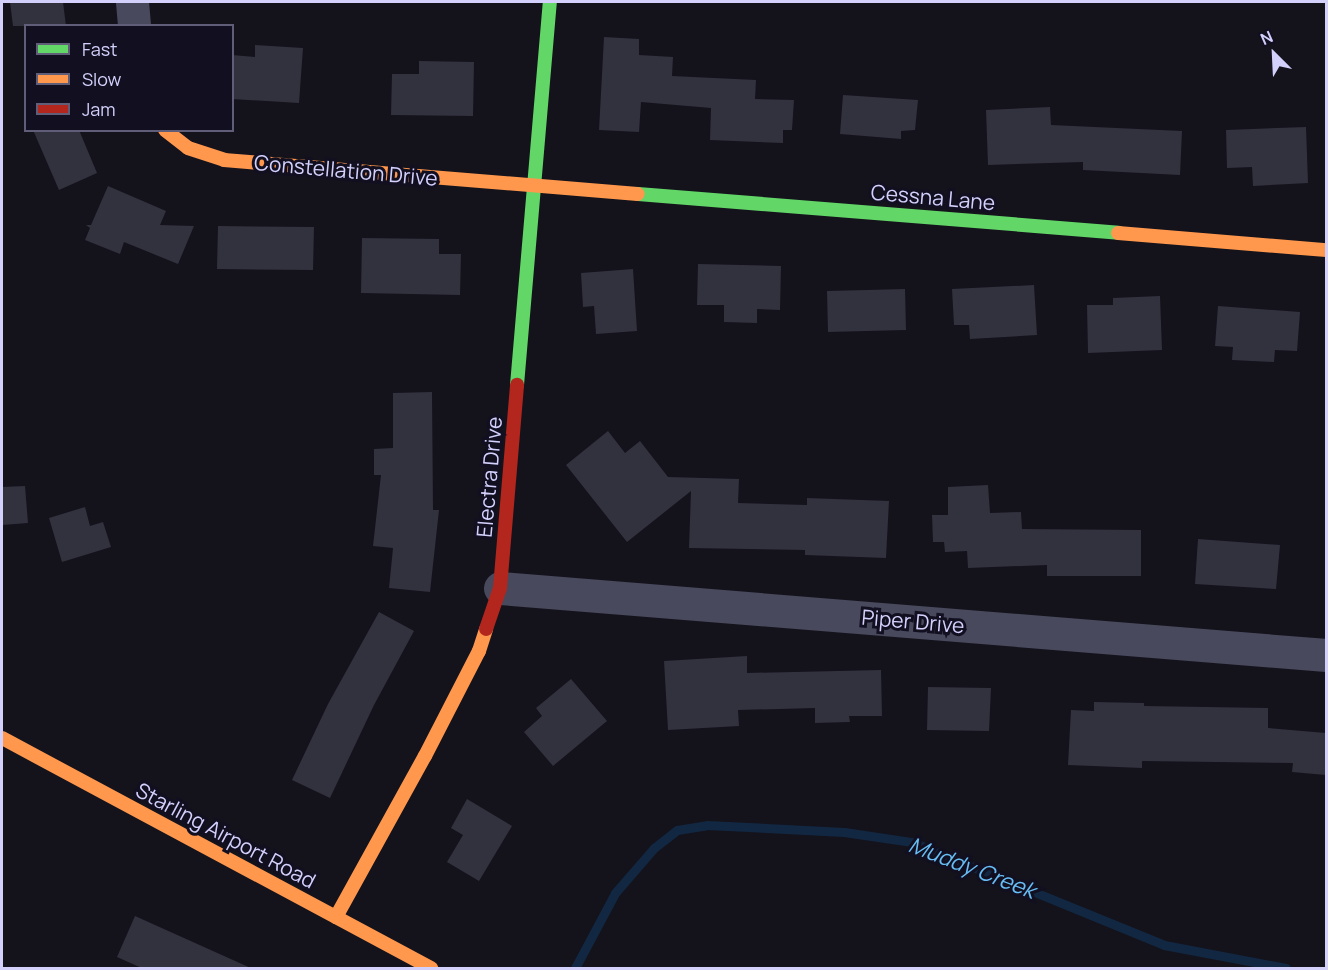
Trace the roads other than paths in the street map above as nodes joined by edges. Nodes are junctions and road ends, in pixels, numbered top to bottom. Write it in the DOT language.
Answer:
graph roads {
  1 [pos="132,2"];
  2 [pos="550,2"];
  3 [pos="134,24"];
  4 [pos="168,132"];
  5 [pos="535,185"];
  6 [pos="1326,250"];
  7 [pos="500,588"];
  8 [pos="1326,655"];
  9 [pos="2,738"];
  10 [pos="336,917"];
  11 [pos="431,969"];
  1 -- 3 [label="street"];
  2 -- 5 [label="street, Electra Drive"];
  4 -- 5 [label="street, Constellation Drive"];
  5 -- 6 [label="street, Cessna Lane"];
  5 -- 7 [label="street, Electra Drive"];
  7 -- 8 [label="street, Piper Drive"];
  7 -- 10 [label="street, Electra Drive"];
  9 -- 10 [label="street, Starling Airport Road"];
  10 -- 11 [label="street, Starling Airport Road"];
}
